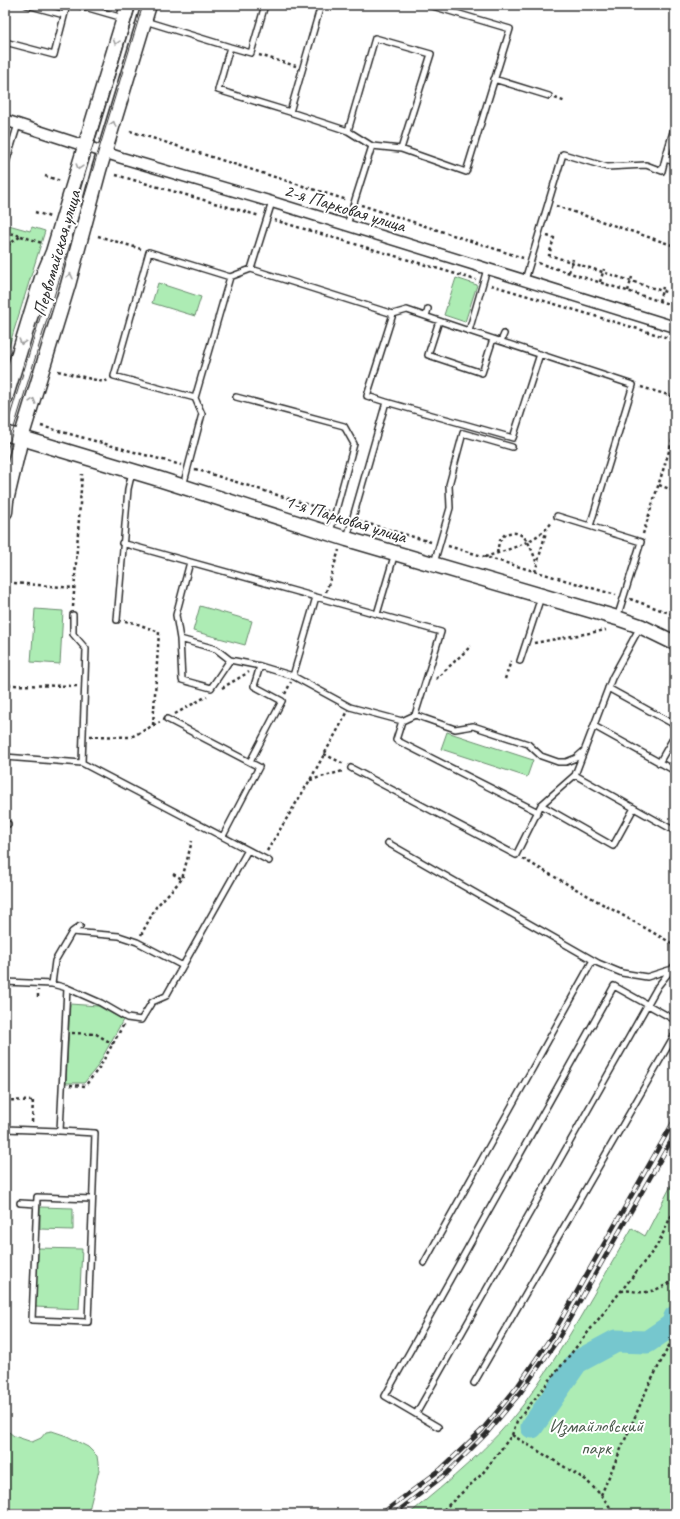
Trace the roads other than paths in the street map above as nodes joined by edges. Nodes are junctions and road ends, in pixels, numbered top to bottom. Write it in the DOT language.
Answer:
graph roads {
  1 [pos="27,5"];
  2 [pos="66,5"];
  3 [pos="78,5"];
  4 [pos="149,5"];
  5 [pos="265,5"];
  6 [pos="321,5"];
  7 [pos="429,5"];
  8 [pos="126,12"];
  9 [pos="64,15"];
  10 [pos="144,21"];
  11 [pos="5,42"];
  12 [pos="230,47"];
  13 [pos="494,79"];
  14 [pos="549,96"];
  15 [pos="290,112"];
  16 [pos="5,120"];
  17 [pos="18,124"];
  18 [pos="675,125"];
  19 [pos="348,131"];
  20 [pos="85,146"];
  21 [pos="372,146"];
  22 [pos="402,149"];
  23 [pos="105,152"];
  24 [pos="665,159"];
  25 [pos="675,162"];
  26 [pos="5,166"];
  27 [pos="272,202"];
  28 [pos="347,225"];
  29 [pos="251,269"];
  30 [pos="487,269"];
  31 [pos="230,277"];
  32 [pos="525,280"];
  33 [pos="428,309"];
  34 [pos="393,314"];
  35 [pos="426,316"];
  36 [pos="440,321"];
  37 [pos="675,327"];
  38 [pos="469,331"];
  39 [pos="504,334"];
  40 [pos="493,339"];
  41 [pos="501,341"];
  42 [pos="540,354"];
  43 [pos="236,397"];
  44 [pos="195,398"];
  45 [pos="5,399"];
  46 [pos="386,402"];
  47 [pos="5,433"];
  48 [pos="21,438"];
  49 [pos="512,447"];
  50 [pos="132,471"];
  51 [pos="183,487"];
  52 [pos="5,504"];
  53 [pos="557,516"];
  54 [pos="590,526"];
  55 [pos="330,533"];
  56 [pos="347,539"];
  57 [pos="122,543"];
  58 [pos="395,553"];
  59 [pos="190,562"];
  60 [pos="434,564"];
  61 [pos="542,596"];
  62 [pos="316,597"];
  63 [pos="377,614"];
  64 [pos="73,615"];
  65 [pos="617,618"];
  66 [pos="117,620"];
  67 [pos="640,626"];
  68 [pos="180,639"];
  69 [pos="675,643"];
  70 [pos="230,660"];
  71 [pos="520,661"];
  72 [pos="260,666"];
  73 [pos="293,676"];
  74 [pos="608,688"];
  75 [pos="415,716"];
  76 [pos="167,719"];
  77 [pos="402,721"];
  78 [pos="675,725"];
  79 [pos="594,726"];
  80 [pos="675,735"];
  81 [pos="584,751"];
  82 [pos="5,757"];
  83 [pos="250,762"];
  84 [pos="82,763"];
  85 [pos="659,763"];
  86 [pos="351,768"];
  87 [pos="675,771"];
  88 [pos="575,775"];
  89 [pos="541,805"];
  90 [pos="634,808"];
  91 [pos="538,812"];
  92 [pos="675,831"];
  93 [pos="223,836"];
  94 [pos="388,843"];
  95 [pos="248,850"];
  96 [pos="269,861"];
  97 [pos="80,926"];
  98 [pos="72,932"];
  99 [pos="593,960"];
  100 [pos="675,965"];
  101 [pos="183,966"];
  102 [pos="670,969"];
  103 [pos="5,982"];
  104 [pos="52,984"];
  105 [pos="68,988"];
  106 [pos="648,1004"];
  107 [pos="675,1020"];
  108 [pos="675,1034"];
  109 [pos="5,1129"];
  110 [pos="60,1131"];
  111 [pos="92,1200"];
  112 [pos="20,1203"];
  113 [pos="37,1204"];
  114 [pos="424,1263"];
  115 [pos="474,1383"];
  116 [pos="416,1414"];
  117 [pos="438,1427"];
  1 -- 9 [label="lane"];
  2 -- 9 [label="lane"];
  3 -- 8 [label="lane"];
  4 -- 10 [label="main road, Первомайская улица"];
  5 -- 12 [label="lane"];
  6 -- 15 [label="lane"];
  7 -- 13 [label="lane"];
  8 -- 20 [label="main road, Первомайская улица, one-way"];
  9 -- 11 [label="lane"];
  10 -- 12 [label="lane"];
  23 -- 10 [label="main road, Первомайская улица, one-way"];
  12 -- 15 [label="lane"];
  13 -- 14 [label="lane"];
  13 -- 22 [label="lane"];
  15 -- 19 [label="lane"];
  16 -- 17 [label="street, 2-я Парковая улица"];
  17 -- 20 [label="street, 2-я Парковая улица"];
  17 -- 26 [label="lane"];
  18 -- 24 [label="lane"];
  19 -- 21 [label="lane"];
  19 -- 22 [label="lane"];
  20 -- 23 [label="street, 2-я Парковая улица"];
  20 -- 45 [label="main road, Первомайская улица, one-way"];
  21 -- 22 [label="lane"];
  21 -- 28 [label="lane"];
  23 -- 27 [label="street, 2-я Парковая улица"];
  48 -- 23 [label="main road, Первомайская улица, one-way"];
  24 -- 25 [label="lane"];
  24 -- 32 [label="lane"];
  27 -- 28 [label="street, 2-я Парковая улица"];
  27 -- 29 [label="lane"];
  28 -- 30 [label="street, 2-я Парковая улица"];
  29 -- 31 [label="lane"];
  29 -- 34 [label="lane"];
  30 -- 32 [label="street, 2-я Парковая улица"];
  30 -- 38 [label="lane"];
  31 -- 44 [label="lane"];
  31 -- 44 [label="lane"];
  32 -- 37 [label="street, 2-я Парковая улица"];
  33 -- 35 [label="lane"];
  34 -- 35 [label="lane"];
  34 -- 46 [label="lane"];
  35 -- 36 [label="lane"];
  36 -- 38 [label="lane"];
  36 -- 40 [label="lane"];
  38 -- 40 [label="lane"];
  39 -- 41 [label="lane"];
  40 -- 41 [label="lane"];
  41 -- 42 [label="lane"];
  42 -- 46 [label="lane"];
  42 -- 54 [label="lane"];
  43 -- 55 [label="lane"];
  44 -- 51 [label="lane"];
  46 -- 56 [label="lane"];
  47 -- 48 [label="main road, 1-я Парковая улица"];
  48 -- 50 [label="main road, 1-я Парковая улица"];
  48 -- 52 [label="main road, Первомайская улица"];
  49 -- 60 [label="lane"];
  50 -- 51 [label="main road, 1-я Парковая улица"];
  50 -- 57 [label="lane"];
  51 -- 55 [label="main road, 1-я Парковая улица"];
  53 -- 54 [label="lane"];
  54 -- 65 [label="lane"];
  55 -- 56 [label="main road, 1-я Парковая улица"];
  56 -- 58 [label="main road, 1-я Парковая улица"];
  57 -- 59 [label="lane"];
  57 -- 66 [label="lane"];
  58 -- 60 [label="main road, 1-я Парковая улица"];
  58 -- 63 [label="lane"];
  59 -- 62 [label="lane"];
  59 -- 68 [label="lane"];
  60 -- 61 [label="main road, 1-я Парковая улица"];
  61 -- 65 [label="main road, 1-я Парковая улица"];
  61 -- 71 [label="lane"];
  62 -- 63 [label="lane"];
  62 -- 73 [label="lane"];
  63 -- 75 [label="lane"];
  64 -- 84 [label="lane"];
  65 -- 67 [label="main road, 1-я Парковая улица"];
  67 -- 69 [label="main road, 1-я Парковая улица"];
  67 -- 74 [label="lane"];
  68 -- 70 [label="lane"];
  68 -- 70 [label="lane"];
  70 -- 72 [label="lane"];
  72 -- 73 [label="lane"];
  72 -- 83 [label="lane"];
  73 -- 77 [label="lane"];
  74 -- 78 [label="lane"];
  74 -- 79 [label="lane"];
  75 -- 77 [label="lane"];
  75 -- 81 [label="lane"];
  76 -- 83 [label="lane"];
  77 -- 91 [label="lane"];
  79 -- 81 [label="lane"];
  79 -- 85 [label="lane"];
  80 -- 85 [label="lane"];
  81 -- 88 [label="lane"];
  82 -- 84 [label="lane"];
  83 -- 93 [label="lane"];
  84 -- 93 [label="lane"];
  85 -- 87 [label="lane"];
  86 -- 91 [label="lane"];
  88 -- 89 [label="lane"];
  88 -- 90 [label="lane"];
  89 -- 90 [label="lane"];
  89 -- 91 [label="lane"];
  90 -- 92 [label="lane"];
  93 -- 95 [label="lane"];
  94 -- 99 [label="lane"];
  95 -- 96 [label="lane"];
  95 -- 101 [label="lane"];
  97 -- 98 [label="lane"];
  98 -- 101 [label="lane"];
  98 -- 104 [label="lane"];
  99 -- 102 [label="lane"];
  99 -- 114 [label="lane"];
  100 -- 102 [label="lane"];
  101 -- 105 [label="lane"];
  102 -- 106 [label="lane"];
  103 -- 104 [label="lane"];
  104 -- 105 [label="lane"];
  105 -- 110 [label="lane"];
  106 -- 107 [label="lane"];
  106 -- 116 [label="lane"];
  106 -- 116 [label="lane"];
  108 -- 115 [label="lane"];
  109 -- 110 [label="lane"];
  110 -- 111 [label="lane"];
  111 -- 113 [label="lane"];
  111 -- 113 [label="lane"];
  112 -- 113 [label="lane"];
  116 -- 117 [label="lane"];
}
